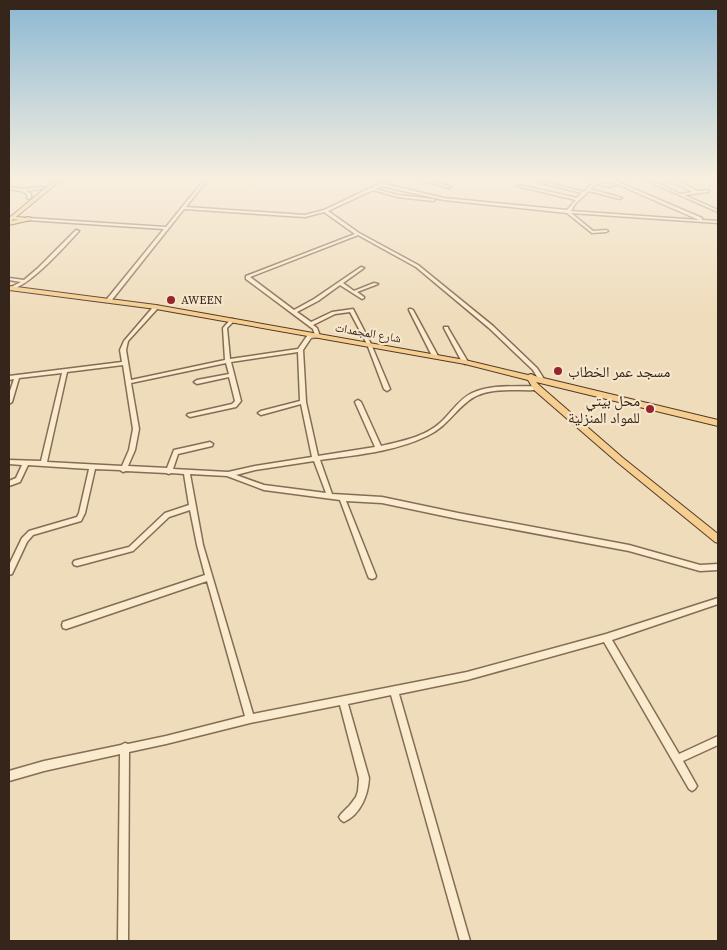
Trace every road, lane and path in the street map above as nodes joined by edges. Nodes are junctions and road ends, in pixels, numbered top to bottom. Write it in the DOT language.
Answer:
graph roads {
  1 [pos="110,224"];
  2 [pos="170,224"];
  3 [pos="344,224"];
  4 [pos="582,224"];
  5 [pos="167,228"];
  6 [pos="77,231"];
  7 [pos="606,231"];
  8 [pos="358,234"];
  9 [pos="362,268"];
  10 [pos="9,278"];
  11 [pos="25,281"];
  12 [pos="340,284"];
  13 [pos="376,284"];
  14 [pos="10,288"];
  15 [pos="354,292"];
  16 [pos="362,298"];
  17 [pos="109,300"];
  18 [pos="156,307"];
  19 [pos="411,310"];
  20 [pos="294,312"];
  21 [pos="233,320"];
  22 [pos="311,324"];
  23 [pos="446,328"];
  24 [pos="318,336"];
  25 [pos="369,344"];
  26 [pos="300,350"];
  27 [pos="435,356"];
  28 [pos="228,361"];
  29 [pos="465,362"];
  30 [pos="124,363"];
  31 [pos="65,370"];
  32 [pos="232,375"];
  33 [pos="532,376"];
  34 [pos="17,377"];
  35 [pos="9,378"];
  36 [pos="541,379"];
  37 [pos="128,382"];
  38 [pos="197,382"];
  39 [pos="537,388"];
  40 [pos="387,389"];
  41 [pos="9,402"];
  42 [pos="303,402"];
  43 [pos="358,402"];
  44 [pos="261,413"];
  45 [pos="190,415"];
  46 [pos="718,423"];
  47 [pos="210,444"];
  48 [pos="379,449"];
  49 [pos="316,459"];
  50 [pos="9,462"];
  51 [pos="26,464"];
  52 [pos="43,464"];
  53 [pos="93,466"];
  54 [pos="124,470"];
  55 [pos="169,472"];
  56 [pos="187,473"];
  57 [pos="227,474"];
  58 [pos="9,484"];
  59 [pos="330,496"];
  60 [pos="342,498"];
  61 [pos="192,506"];
  62 [pos="718,539"];
  63 [pos="77,563"];
  64 [pos="718,567"];
  65 [pos="9,572"];
  66 [pos="372,576"];
  67 [pos="210,577"];
  68 [pos="718,601"];
  69 [pos="66,624"];
  70 [pos="606,638"];
  71 [pos="394,692"];
  72 [pos="343,702"];
  73 [pos="250,719"];
  74 [pos="718,740"];
  75 [pos="125,747"];
  76 [pos="676,760"];
  77 [pos="9,776"];
  78 [pos="692,786"];
  79 [pos="344,817"];
  80 [pos="123,941"];
  81 [pos="466,941"];
  1 -- 5 [label="street"];
  2 -- 5 [label="street"];
  3 -- 8 [label="street"];
  4 -- 7 [label="street"];
  5 -- 17 [label="street"];
  6 -- 11 [label="street"];
  8 -- 20 [label="street"];
  8 -- 36 [label="street"];
  9 -- 12 [label="street"];
  10 -- 11 [label="street"];
  11 -- 14 [label="street"];
  12 -- 15 [label="street"];
  12 -- 20 [label="street"];
  13 -- 15 [label="street"];
  14 -- 17 [label="main road, شارع المجمدات"];
  15 -- 16 [label="street"];
  17 -- 18 [label="main road, شارع المجمدات"];
  18 -- 21 [label="main road, شارع المجمدات"];
  18 -- 30 [label="street"];
  19 -- 27 [label="street"];
  20 -- 22 [label="street"];
  21 -- 24 [label="main road, شارع المجمدات"];
  21 -- 28 [label="street"];
  22 -- 24 [label="street"];
  22 -- 25 [label="street"];
  23 -- 29 [label="street"];
  24 -- 25 [label="main road, شارع المجمدات"];
  24 -- 26 [label="street"];
  25 -- 27 [label="main road, شارع المجمدات"];
  25 -- 40 [label="street"];
  26 -- 28 [label="street"];
  26 -- 42 [label="street"];
  27 -- 29 [label="main road, شارع المجمدات"];
  28 -- 32 [label="street"];
  28 -- 37 [label="street"];
  29 -- 33 [label="main road, شارع المجمدات"];
  30 -- 31 [label="street"];
  30 -- 37 [label="street"];
  31 -- 34 [label="street"];
  31 -- 52 [label="street"];
  32 -- 38 [label="street"];
  32 -- 45 [label="street"];
  33 -- 36 [label="main road, شارع المجمدات"];
  33 -- 39 [label="main road"];
  34 -- 35 [label="street"];
  34 -- 41 [label="street"];
  36 -- 46 [label="main road, شارع المجمدات"];
  37 -- 54 [label="street"];
  39 -- 48 [label="street"];
  39 -- 62 [label="main road"];
  42 -- 44 [label="street"];
  42 -- 49 [label="street"];
  43 -- 48 [label="street"];
  47 -- 55 [label="street"];
  48 -- 49 [label="street"];
  49 -- 57 [label="street"];
  49 -- 59 [label="street"];
  50 -- 51 [label="street"];
  51 -- 52 [label="street"];
  51 -- 58 [label="street"];
  52 -- 53 [label="street"];
  53 -- 54 [label="street"];
  53 -- 65 [label="street"];
  54 -- 55 [label="street"];
  55 -- 56 [label="street"];
  56 -- 57 [label="street"];
  56 -- 61 [label="street"];
  57 -- 59 [label="street"];
  59 -- 60 [label="street"];
  60 -- 64 [label="street"];
  60 -- 66 [label="street"];
  61 -- 63 [label="street"];
  61 -- 67 [label="street"];
  67 -- 69 [label="street"];
  67 -- 73 [label="street"];
  68 -- 70 [label="street"];
  70 -- 71 [label="street"];
  70 -- 76 [label="street"];
  71 -- 72 [label="street"];
  71 -- 81 [label="street"];
  72 -- 73 [label="street"];
  72 -- 79 [label="street"];
  73 -- 75 [label="street"];
  74 -- 76 [label="street"];
  75 -- 77 [label="street"];
  75 -- 80 [label="street"];
  76 -- 78 [label="street"];
}
